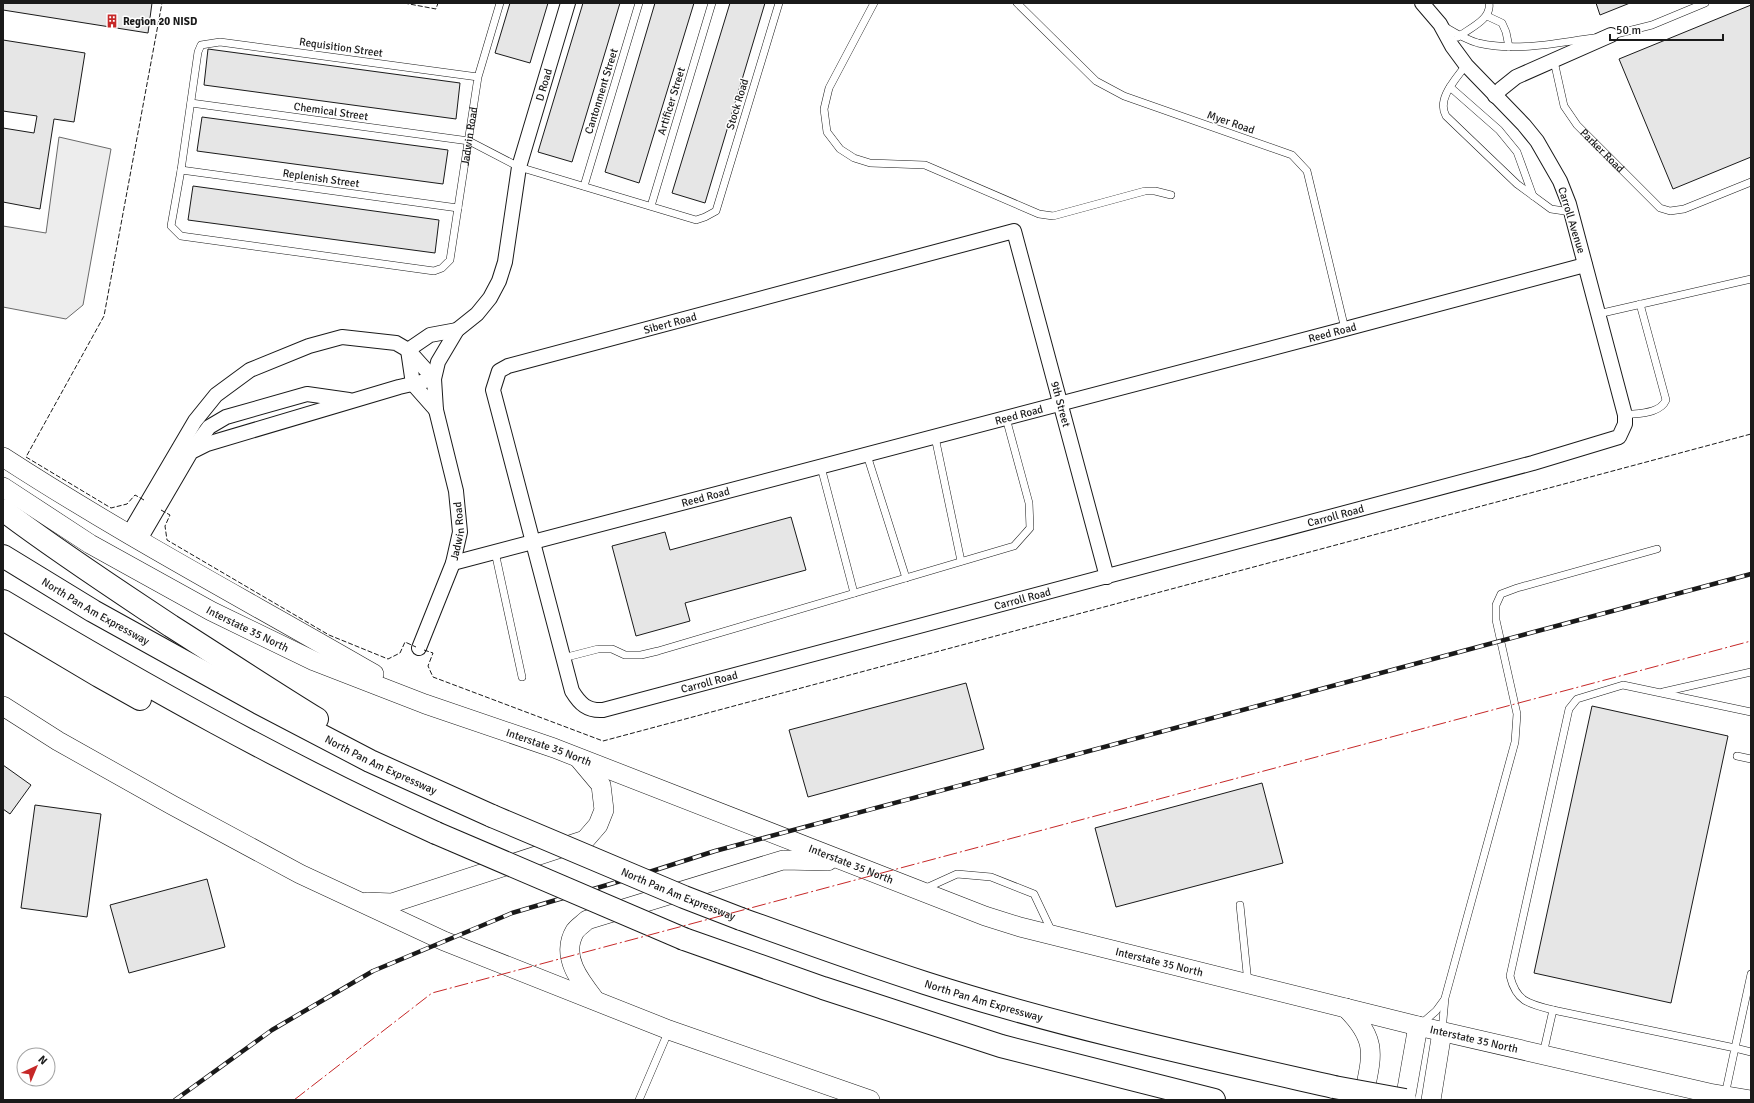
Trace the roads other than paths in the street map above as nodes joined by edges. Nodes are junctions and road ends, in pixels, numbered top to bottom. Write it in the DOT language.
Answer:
graph roads {
  1 [pos="500,3"];
  2 [pos="568,3"];
  3 [pos="639,3"];
  4 [pos="712,3"];
  5 [pos="779,3"];
  6 [pos="874,3"];
  7 [pos="1017,3"];
  8 [pos="1422,3"];
  9 [pos="1489,3"];
  10 [pos="1705,3"];
  11 [pos="1487,16"];
  12 [pos="1611,35"];
  13 [pos="1455,39"];
  14 [pos="1509,47"];
  15 [pos="1554,60"];
  16 [pos="1466,65"];
  17 [pos="478,77"];
  18 [pos="1450,87"];
  19 [pos="1495,96"];
  20 [pos="191,102"];
  21 [pos="468,141"];
  22 [pos="519,167"];
  23 [pos="182,170"];
  24 [pos="1751,182"];
  25 [pos="584,186"];
  26 [pos="1171,195"];
  27 [pos="1533,196"];
  28 [pos="651,206"];
  29 [pos="458,208"];
  30 [pos="716,211"];
  31 [pos="1571,212"];
  32 [pos="1014,231"];
  33 [pos="1585,265"];
  34 [pos="1751,279"];
  35 [pos="1640,304"];
  36 [pos="1598,314"];
  37 [pos="1346,329"];
  38 [pos="457,330"];
  39 [pos="408,350"];
  40 [pos="434,379"];
  41 [pos="413,384"];
  42 [pos="352,401"];
  43 [pos="1062,404"];
  44 [pos="436,410"];
  45 [pos="1625,415"];
  46 [pos="1006,418"];
  47 [pos="1623,430"];
  48 [pos="935,437"];
  49 [pos="191,452"];
  50 [pos="867,454"];
  51 [pos="3,457"];
  52 [pos="821,467"];
  53 [pos="3,487"];
  54 [pos="3,510"];
  55 [pos="134,538"];
  56 [pos="532,542"];
  57 [pos="1656,550"];
  58 [pos="495,552"];
  59 [pos="3,556"];
  60 [pos="961,561"];
  61 [pos="453,563"];
  62 [pos="1107,577"];
  63 [pos="906,578"];
  64 [pos="854,593"];
  65 [pos="3,601"];
  66 [pos="3,619"];
  67 [pos="420,648"];
  68 [pos="563,658"];
  69 [pos="1751,672"];
  70 [pos="522,677"];
  71 [pos="1660,693"];
  72 [pos="426,704"];
  73 [pos="3,706"];
  74 [pos="1751,712"];
  75 [pos="1737,756"];
  76 [pos="578,758"];
  77 [pos="1751,759"];
  78 [pos="335,786"];
  79 [pos="447,796"];
  80 [pos="843,862"];
  81 [pos="919,891"];
  82 [pos="360,902"];
  83 [pos="1240,905"];
  84 [pos="1053,934"];
  85 [pos="1751,974"];
  86 [pos="1248,983"];
  87 [pos="1445,998"];
  88 [pos="595,1000"];
  89 [pos="1346,1008"];
  90 [pos="1553,1010"];
  91 [pos="1418,1026"];
  92 [pos="669,1030"];
  93 [pos="1442,1032"];
  94 [pos="1735,1048"];
  95 [pos="1751,1052"];
  96 [pos="1543,1055"];
  97 [pos="1725,1095"];
  98 [pos="639,1100"];
  99 [pos="870,1100"];
  100 [pos="1214,1100"];
  101 [pos="1363,1100"];
  102 [pos="1405,1100"];
  103 [pos="1431,1100"];
  104 [pos="1751,1100"];
  1 -- 17 [label="lane, Jadwin Road"];
  2 -- 22 [label="street, D Road"];
  3 -- 25 [label="lane, Cantonment Street"];
  4 -- 28 [label="lane, Artificer Street"];
  5 -- 30 [label="lane, Stock Road"];
  6 -- 26 [label="lane"];
  7 -- 37 [label="lane, Myer Road"];
  8 -- 13 [label="street"];
  9 -- 11 [label="lane"];
  10 -- 12 [label="lane"];
  11 -- 13 [label="lane"];
  11 -- 14 [label="lane"];
  12 -- 14 [label="lane"];
  12 -- 15 [label="street"];
  13 -- 14 [label="lane"];
  13 -- 16 [label="street"];
  15 -- 19 [label="street"];
  15 -- 24 [label="lane, Parker Road"];
  16 -- 18 [label="lane"];
  16 -- 19 [label="street"];
  17 -- 20 [label="lane, Requisition Street"];
  17 -- 21 [label="lane, Jadwin Road"];
  18 -- 27 [label="lane"];
  18 -- 27 [label="lane"];
  19 -- 31 [label="street, Carroll Avenue"];
  20 -- 21 [label="lane, Chemical Street"];
  20 -- 23 [label="lane"];
  21 -- 22 [label="lane, Chemical Street"];
  21 -- 29 [label="lane, Jadwin Road"];
  22 -- 25 [label="lane, Chemical Street"];
  22 -- 38 [label="street, Jadwin Road"];
  23 -- 29 [label="lane, Replenish Street"];
  23 -- 29 [label="lane, Jadwin Road"];
  25 -- 28 [label="lane, Chemical Street"];
  27 -- 31 [label="lane"];
  28 -- 30 [label="lane, Chemical Street"];
  31 -- 33 [label="street, Carroll Avenue"];
  32 -- 43 [label="street, 9th Street"];
  32 -- 56 [label="street, Sibert Road"];
  33 -- 36 [label="street, Carroll Avenue"];
  33 -- 37 [label="street, Reed Road"];
  34 -- 35 [label="lane"];
  35 -- 36 [label="lane"];
  35 -- 45 [label="lane"];
  36 -- 45 [label="street, Carroll Avenue"];
  37 -- 43 [label="street, Reed Road"];
  38 -- 39 [label="street, Jadwin Road"];
  38 -- 40 [label="street, Jadwin Road"];
  39 -- 40 [label="street"];
  39 -- 41 [label="street"];
  39 -- 55 [label="street"];
  40 -- 41 [label="street"];
  40 -- 44 [label="street, Jadwin Road"];
  41 -- 42 [label="street"];
  41 -- 44 [label="street, Jadwin Road"];
  42 -- 49 [label="street"];
  42 -- 49 [label="street"];
  43 -- 46 [label="street, Reed Road"];
  43 -- 62 [label="street, 9th Street"];
  44 -- 61 [label="street, Jadwin Road"];
  45 -- 47 [label="street, Carroll Avenue"];
  46 -- 48 [label="street, Reed Road"];
  46 -- 60 [label="lane"];
  47 -- 62 [label="street, Carroll Road"];
  48 -- 50 [label="street, Reed Road"];
  48 -- 60 [label="lane"];
  49 -- 55 [label="street"];
  50 -- 52 [label="street, Reed Road"];
  50 -- 63 [label="lane"];
  51 -- 55 [label="main road"];
  52 -- 56 [label="street, Reed Road"];
  52 -- 64 [label="lane"];
  53 -- 72 [label="main road, Interstate 35 North"];
  54 -- 79 [label="highway"];
  55 -- 72 [label="main road"];
  56 -- 58 [label="street, Reed Road"];
  56 -- 68 [label="street, Carroll Road"];
  57 -- 87 [label="lane"];
  58 -- 61 [label="street, Reed Road"];
  58 -- 70 [label="lane"];
  59 -- 79 [label="highway, North Pan Am Expressway"];
  60 -- 63 [label="lane"];
  61 -- 67 [label="street, Jadwin Road"];
  62 -- 68 [label="street, Carroll Road"];
  63 -- 64 [label="lane"];
  64 -- 68 [label="lane"];
  65 -- 78 [label="highway"];
  66 -- 78 [label="highway"];
  69 -- 71 [label="lane"];
  71 -- 74 [label="lane"];
  71 -- 90 [label="lane"];
  72 -- 76 [label="main road, Interstate 35 North"];
  73 -- 82 [label="main road"];
  75 -- 77 [label="lane"];
  76 -- 80 [label="main road, Interstate 35 North"];
  76 -- 82 [label="main road"];
  78 -- 100 [label="highway, bridge"];
  79 -- 102 [label="highway, North Pan Am Expressway, bridge"];
  80 -- 81 [label="main road, Interstate 35 North"];
  80 -- 88 [label="main road"];
  81 -- 84 [label="main road, Interstate 35 North"];
  81 -- 84 [label="lane"];
  82 -- 88 [label="main road"];
  83 -- 86 [label="lane"];
  84 -- 86 [label="main road, Interstate 35 North"];
  85 -- 94 [label="lane"];
  86 -- 89 [label="main road, Interstate 35 North"];
  87 -- 91 [label="lane"];
  87 -- 93 [label="lane"];
  88 -- 92 [label="main road"];
  89 -- 91 [label="main road, Interstate 35 North"];
  89 -- 101 [label="main road"];
  90 -- 94 [label="lane"];
  90 -- 96 [label="lane"];
  91 -- 93 [label="main road, Interstate 35 North"];
  91 -- 102 [label="main road"];
  92 -- 98 [label="lane"];
  92 -- 99 [label="main road"];
  93 -- 96 [label="main road, Interstate 35 North"];
  93 -- 103 [label="main road"];
  94 -- 95 [label="lane"];
  94 -- 97 [label="lane"];
  96 -- 97 [label="main road, Interstate 35 North"];
  97 -- 104 [label="main road, Interstate 35 North"];
}
